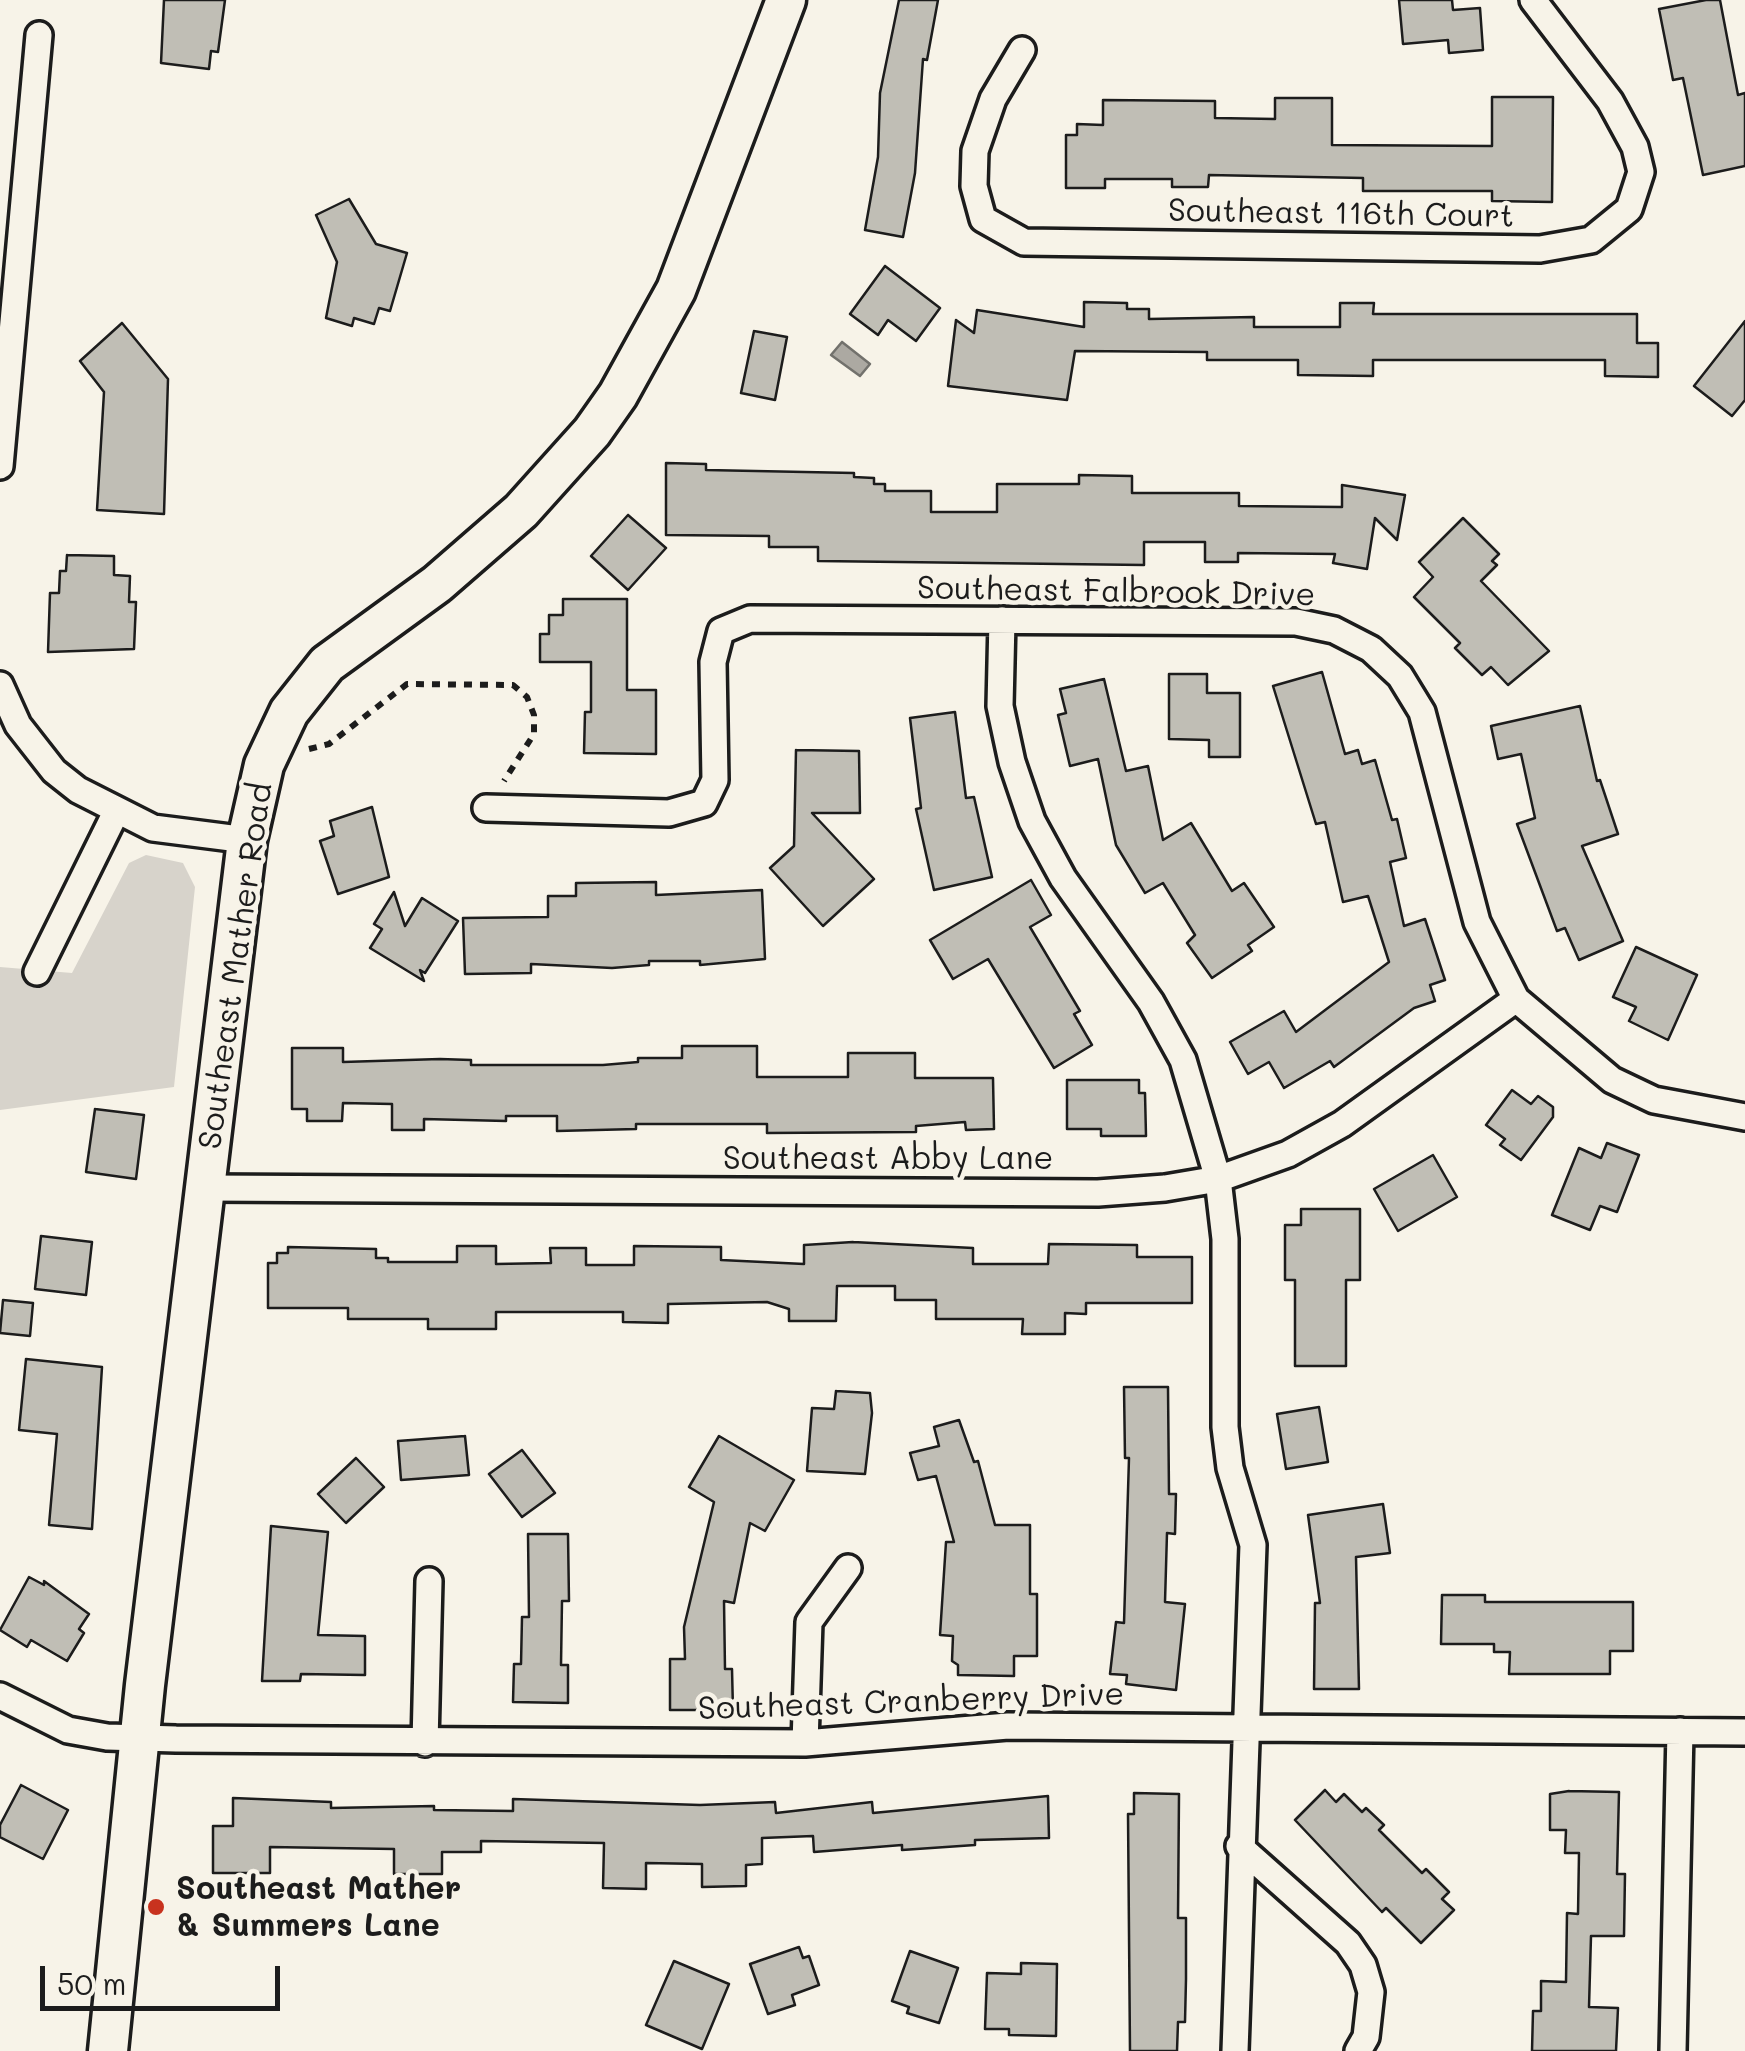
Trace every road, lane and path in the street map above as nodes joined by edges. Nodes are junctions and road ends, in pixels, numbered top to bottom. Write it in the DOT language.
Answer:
graph roads {
  1 [pos="786,0"];
  2 [pos="1534,0"];
  3 [pos="39,35"];
  4 [pos="1022,50"];
  5 [pos="0,466"];
  6 [pos="1002,620"];
  7 [pos="0,685"];
  8 [pos="276,736"];
  9 [pos="486,808"];
  10 [pos="116,812"];
  11 [pos="247,840"];
  12 [pos="37,972"];
  13 [pos="1516,1000"];
  14 [pos="1745,1117"];
  15 [pos="1218,1179"];
  16 [pos="206,1188"];
  17 [pos="848,1568"];
  18 [pos="429,1582"];
  19 [pos="0,1696"];
  20 [pos="1245,1728"];
  21 [pos="1680,1732"];
  22 [pos="1745,1732"];
  23 [pos="140,1738"];
  24 [pos="425,1743"];
  25 [pos="805,1743"];
  26 [pos="1239,1846"];
  27 [pos="108,2051"];
  28 [pos="1236,2051"];
  29 [pos="1358,2051"];
  30 [pos="1673,2051"];
  1 -- 8 [label="street, Southeast Mather Road"];
  2 -- 4 [label="street, Southeast 116th Court"];
  3 -- 5 [label="street"];
  6 -- 9 [label="street, Southeast Falbrook Drive"];
  6 -- 13 [label="street, Southeast Falbrook Drive"];
  6 -- 15 [label="street"];
  7 -- 10 [label="street"];
  8 -- 9 [label="path"];
  8 -- 11 [label="street, Southeast Mather Road"];
  10 -- 11 [label="street"];
  10 -- 12 [label="street"];
  11 -- 16 [label="street, Southeast Mather Road"];
  13 -- 14 [label="street, Southeast Falbrook Drive"];
  13 -- 15 [label="street, Southeast Abby Lane"];
  15 -- 16 [label="street, Southeast Abby Lane"];
  15 -- 20 [label="street"];
  16 -- 23 [label="street, Southeast Mather Road"];
  17 -- 25 [label="street"];
  18 -- 24 [label="street"];
  19 -- 23 [label="street, Southeast Cranberry Drive"];
  20 -- 21 [label="street, Southeast Cranberry Drive"];
  20 -- 25 [label="street, Southeast Cranberry Drive"];
  20 -- 26 [label="street"];
  21 -- 22 [label="street, Southeast Cranberry Drive"];
  21 -- 30 [label="street"];
  23 -- 24 [label="street, Southeast Cranberry Drive"];
  23 -- 27 [label="street, Southeast Mather Road"];
  24 -- 25 [label="street, Southeast Cranberry Drive"];
  26 -- 28 [label="street"];
  26 -- 29 [label="street"];
}
